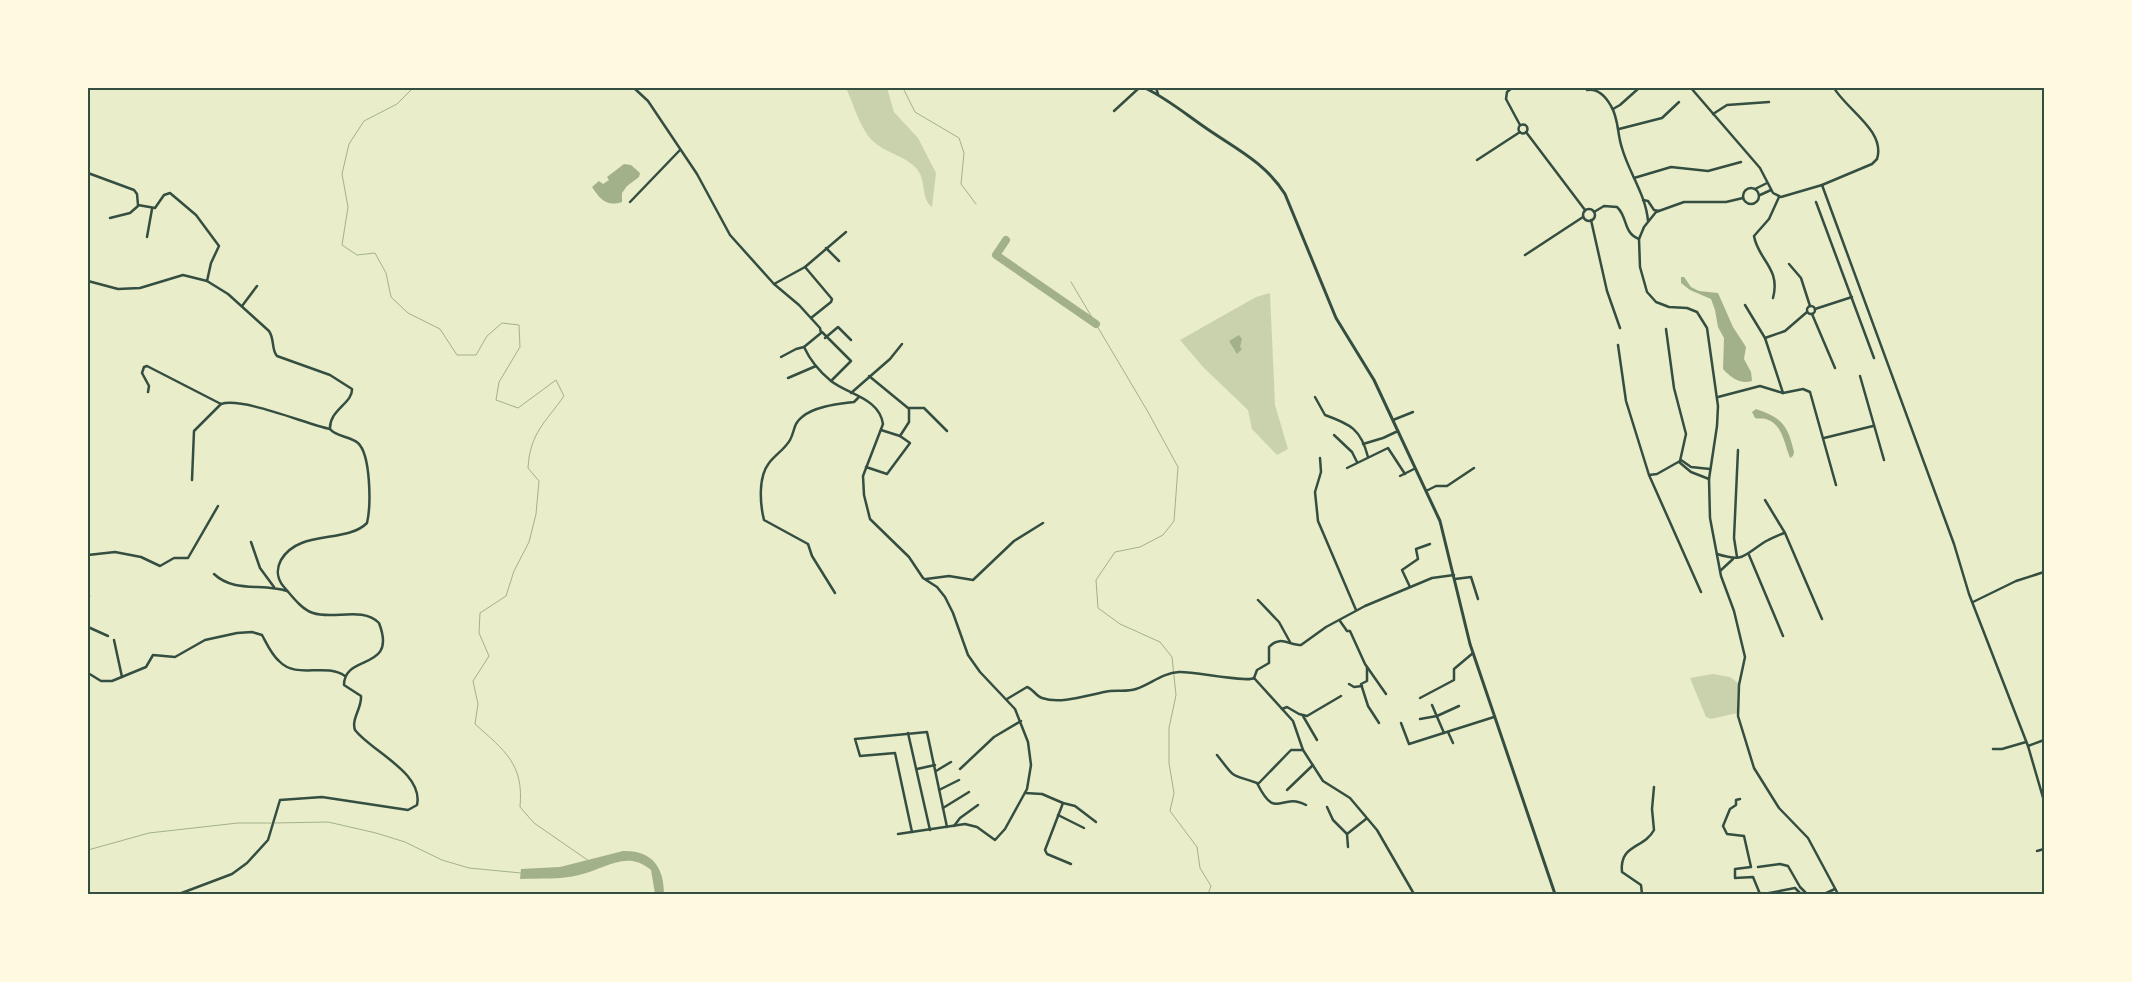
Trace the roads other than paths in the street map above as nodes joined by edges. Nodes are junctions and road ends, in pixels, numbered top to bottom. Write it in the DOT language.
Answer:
graph roads {
  1 [pos="634,88"];
  2 [pos="1139,88"];
  3 [pos="1145,88"];
  4 [pos="1156,88"];
  5 [pos="1512,88"];
  6 [pos="1638,88"];
  7 [pos="1691,88"];
  8 [pos="1834,88"];
  9 [pos="1587,90"];
  10 [pos="1158,94"];
  11 [pos="1679,102"];
  12 [pos="1769,102"];
  13 [pos="1613,109"];
  14 [pos="1114,111"];
  15 [pos="1713,114"];
  16 [pos="1520,125"];
  17 [pos="1619,129"];
  18 [pos="1520,132"];
  19 [pos="1526,132"];
  20 [pos="680,150"];
  21 [pos="1477,160"];
  22 [pos="1741,162"];
  23 [pos="88,173"];
  24 [pos="1634,178"];
  25 [pos="1767,182"];
  26 [pos="1822,186"];
  27 [pos="1755,189"];
  28 [pos="1771,190"];
  29 [pos="1760,195"];
  30 [pos="1779,197"];
  31 [pos="1744,198"];
  32 [pos="1643,200"];
  33 [pos="630,202"];
  34 [pos="1816,202"];
  35 [pos="138,206"];
  36 [pos="152,209"];
  37 [pos="1585,210"];
  38 [pos="1659,211"];
  39 [pos="1594,212"];
  40 [pos="1583,217"];
  41 [pos="110,218"];
  42 [pos="1591,220"];
  43 [pos="1648,221"];
  44 [pos="846,232"];
  45 [pos="147,236"];
  46 [pos="1639,239"];
  47 [pos="825,248"];
  48 [pos="1525,255"];
  49 [pos="839,261"];
  50 [pos="1788,264"];
  51 [pos="805,267"];
  52 [pos="88,281"];
  53 [pos="207,281"];
  54 [pos="774,284"];
  55 [pos="257,286"];
  56 [pos="1852,297"];
  57 [pos="1773,298"];
  58 [pos="1745,305"];
  59 [pos="242,306"];
  60 [pos="1810,306"];
  61 [pos="1815,309"];
  62 [pos="1807,312"];
  63 [pos="1812,314"];
  64 [pos="812,318"];
  65 [pos="1620,328"];
  66 [pos="1666,329"];
  67 [pos="821,331"];
  68 [pos="825,338"];
  69 [pos="1765,338"];
  70 [pos="851,340"];
  71 [pos="902,344"];
  72 [pos="1618,345"];
  73 [pos="804,347"];
  74 [pos="780,357"];
  75 [pos="1874,358"];
  76 [pos="816,366"];
  77 [pos="1835,368"];
  78 [pos="870,376"];
  79 [pos="1860,376"];
  80 [pos="788,378"];
  81 [pos="831,380"];
  82 [pos="148,392"];
  83 [pos="852,393"];
  84 [pos="1783,393"];
  85 [pos="859,397"];
  86 [pos="1315,397"];
  87 [pos="1718,398"];
  88 [pos="221,404"];
  89 [pos="909,409"];
  90 [pos="1413,412"];
  91 [pos="1393,420"];
  92 [pos="1873,426"];
  93 [pos="330,429"];
  94 [pos="881,430"];
  95 [pos="947,431"];
  96 [pos="1398,431"];
  97 [pos="1334,435"];
  98 [pos="900,436"];
  99 [pos="1824,438"];
  100 [pos="1363,444"];
  101 [pos="1738,450"];
  102 [pos="1368,457"];
  103 [pos="1320,458"];
  104 [pos="1884,460"];
  105 [pos="1680,461"];
  106 [pos="1357,462"];
  107 [pos="866,467"];
  108 [pos="1347,468"];
  109 [pos="1474,468"];
  110 [pos="1414,469"];
  111 [pos="1710,469"];
  112 [pos="1404,474"];
  113 [pos="1400,476"];
  114 [pos="1649,476"];
  115 [pos="1709,479"];
  116 [pos="192,480"];
  117 [pos="1836,485"];
  118 [pos="1426,491"];
  119 [pos="1764,500"];
  120 [pos="218,506"];
  121 [pos="1043,523"];
  122 [pos="1785,533"];
  123 [pos="252,542"];
  124 [pos="1430,544"];
  125 [pos="1716,554"];
  126 [pos="88,555"];
  127 [pos="1749,555"];
  128 [pos="1737,557"];
  129 [pos="1732,559"];
  130 [pos="1720,571"];
  131 [pos="2044,572"];
  132 [pos="214,574"];
  133 [pos="1454,575"];
  134 [pos="925,579"];
  135 [pos="1455,579"];
  136 [pos="274,587"];
  137 [pos="1410,587"];
  138 [pos="288,592"];
  139 [pos="835,592"];
  140 [pos="1702,592"];
  141 [pos="1478,599"];
  142 [pos="1258,600"];
  143 [pos="1973,602"];
  144 [pos="1356,610"];
  145 [pos="1822,619"];
  146 [pos="1340,620"];
  147 [pos="88,627"];
  148 [pos="108,636"];
  149 [pos="1783,636"];
  150 [pos="114,640"];
  151 [pos="1290,642"];
  152 [pos="1473,653"];
  153 [pos="1367,667"];
  154 [pos="88,673"];
  155 [pos="346,676"];
  156 [pos="122,677"];
  157 [pos="1254,678"];
  158 [pos="1349,684"];
  159 [pos="1362,686"];
  160 [pos="1386,694"];
  161 [pos="1342,696"];
  162 [pos="1420,698"];
  163 [pos="1007,699"];
  164 [pos="1432,704"];
  165 [pos="1459,706"];
  166 [pos="1282,709"];
  167 [pos="1303,716"];
  168 [pos="1437,716"];
  169 [pos="1494,717"];
  170 [pos="1420,719"];
  171 [pos="1021,721"];
  172 [pos="1379,722"];
  173 [pos="1400,723"];
  174 [pos="1446,732"];
  175 [pos="908,733"];
  176 [pos="1317,740"];
  177 [pos="2044,740"];
  178 [pos="1452,743"];
  179 [pos="2027,744"];
  180 [pos="1993,749"];
  181 [pos="1303,750"];
  182 [pos="1217,755"];
  183 [pos="951,762"];
  184 [pos="934,766"];
  185 [pos="1313,766"];
  186 [pos="917,769"];
  187 [pos="960,769"];
  188 [pos="936,771"];
  189 [pos="959,780"];
  190 [pos="1258,784"];
  191 [pos="1654,787"];
  192 [pos="939,790"];
  193 [pos="1287,790"];
  194 [pos="969,792"];
  195 [pos="1025,793"];
  196 [pos="1740,799"];
  197 [pos="2044,801"];
  198 [pos="1063,803"];
  199 [pos="978,805"];
  200 [pos="1306,805"];
  201 [pos="1327,807"];
  202 [pos="943,808"];
  203 [pos="1058,815"];
  204 [pos="1367,819"];
  205 [pos="1096,822"];
  206 [pos="954,826"];
  207 [pos="947,827"];
  208 [pos="1084,828"];
  209 [pos="930,830"];
  210 [pos="912,832"];
  211 [pos="898,834"];
  212 [pos="1347,834"];
  213 [pos="1348,847"];
  214 [pos="2044,849"];
  215 [pos="2037,851"];
  216 [pos="1071,864"];
  217 [pos="1758,867"];
  218 [pos="1835,889"];
  219 [pos="179,894"];
  220 [pos="1414,894"];
  221 [pos="1555,894"];
  222 [pos="1642,894"];
  223 [pos="1760,894"];
  224 [pos="1764,894"];
  225 [pos="1801,894"];
  226 [pos="1807,894"];
  227 [pos="1824,894"];
  228 [pos="1838,894"];
  1 -- 20 [label="street"];
  2 -- 14 [label="street"];
  3 -- 10 [label="street"];
  4 -- 10 [label="street"];
  5 -- 16 [label="street"];
  6 -- 13 [label="street"];
  7 -- 15 [label="street"];
  8 -- 26 [label="street"];
  9 -- 13 [label="street"];
  10 -- 91 [label="street"];
  11 -- 17 [label="street"];
  12 -- 15 [label="street"];
  13 -- 17 [label="street"];
  15 -- 25 [label="street"];
  16 -- 18 [label="street"];
  16 -- 19 [label="street"];
  17 -- 24 [label="street"];
  18 -- 19 [label="street"];
  18 -- 21 [label="street"];
  19 -- 37 [label="street"];
  20 -- 33 [label="street"];
  20 -- 54 [label="street"];
  22 -- 24 [label="street"];
  23 -- 35 [label="street"];
  24 -- 32 [label="street"];
  25 -- 27 [label="street"];
  25 -- 28 [label="street"];
  26 -- 30 [label="street"];
  26 -- 143 [label="street"];
  27 -- 29 [label="street"];
  27 -- 31 [label="street"];
  28 -- 29 [label="street"];
  28 -- 30 [label="street"];
  29 -- 31 [label="street"];
  30 -- 57 [label="street"];
  31 -- 38 [label="street"];
  32 -- 38 [label="street"];
  32 -- 43 [label="street"];
  34 -- 56 [label="street"];
  35 -- 36 [label="street"];
  35 -- 41 [label="street"];
  36 -- 45 [label="street"];
  36 -- 53 [label="street"];
  37 -- 39 [label="street"];
  37 -- 40 [label="street"];
  38 -- 43 [label="street"];
  39 -- 42 [label="street"];
  39 -- 46 [label="street"];
  40 -- 42 [label="street"];
  40 -- 48 [label="street"];
  42 -- 65 [label="street"];
  43 -- 46 [label="street"];
  44 -- 47 [label="street"];
  46 -- 87 [label="street"];
  47 -- 49 [label="street"];
  47 -- 51 [label="street"];
  50 -- 60 [label="street"];
  51 -- 54 [label="street"];
  51 -- 64 [label="street"];
  52 -- 53 [label="street"];
  53 -- 59 [label="street"];
  54 -- 64 [label="street"];
  55 -- 59 [label="street"];
  56 -- 61 [label="street"];
  56 -- 75 [label="street"];
  58 -- 69 [label="street"];
  59 -- 93 [label="street"];
  60 -- 61 [label="street"];
  60 -- 62 [label="street"];
  61 -- 63 [label="street"];
  62 -- 63 [label="street"];
  62 -- 69 [label="street"];
  63 -- 77 [label="street"];
  64 -- 67 [label="street"];
  66 -- 105 [label="street"];
  67 -- 68 [label="street"];
  67 -- 73 [label="street"];
  68 -- 70 [label="street"];
  68 -- 81 [label="street"];
  69 -- 84 [label="street"];
  71 -- 78 [label="street"];
  72 -- 114 [label="street"];
  73 -- 74 [label="street"];
  73 -- 76 [label="street"];
  76 -- 80 [label="street"];
  76 -- 81 [label="street"];
  78 -- 83 [label="street"];
  78 -- 89 [label="street"];
  79 -- 92 [label="street"];
  81 -- 83 [label="street"];
  82 -- 88 [label="street"];
  83 -- 85 [label="street"];
  84 -- 87 [label="street"];
  84 -- 99 [label="street"];
  85 -- 94 [label="street"];
  85 -- 139 [label="street"];
  86 -- 100 [label="street"];
  87 -- 111 [label="street"];
  88 -- 93 [label="street"];
  88 -- 116 [label="street"];
  89 -- 95 [label="street"];
  89 -- 98 [label="street"];
  90 -- 91 [label="street"];
  91 -- 96 [label="street"];
  92 -- 99 [label="street"];
  92 -- 104 [label="street"];
  93 -- 138 [label="street"];
  94 -- 98 [label="street"];
  94 -- 107 [label="street"];
  96 -- 100 [label="street"];
  96 -- 110 [label="street"];
  97 -- 106 [label="street"];
  98 -- 107 [label="street"];
  99 -- 117 [label="street"];
  100 -- 102 [label="street"];
  101 -- 128 [label="street"];
  102 -- 106 [label="street"];
  102 -- 112 [label="street"];
  103 -- 144 [label="street"];
  105 -- 111 [label="street"];
  105 -- 114 [label="street"];
  105 -- 115 [label="street"];
  106 -- 108 [label="street"];
  107 -- 134 [label="street"];
  109 -- 118 [label="street"];
  110 -- 112 [label="street"];
  110 -- 118 [label="street"];
  111 -- 115 [label="street"];
  112 -- 113 [label="street"];
  114 -- 140 [label="street"];
  115 -- 125 [label="street"];
  118 -- 133 [label="street"];
  119 -- 122 [label="street"];
  120 -- 126 [label="street"];
  121 -- 134 [label="street"];
  122 -- 127 [label="street"];
  122 -- 145 [label="street"];
  123 -- 136 [label="street"];
  124 -- 137 [label="street"];
  125 -- 129 [label="street"];
  125 -- 130 [label="street"];
  127 -- 128 [label="street"];
  127 -- 149 [label="street"];
  128 -- 129 [label="street"];
  129 -- 130 [label="street"];
  130 -- 218 [label="street"];
  131 -- 143 [label="street"];
  132 -- 136 [label="street"];
  133 -- 135 [label="street"];
  133 -- 137 [label="street"];
  134 -- 163 [label="street"];
  135 -- 141 [label="street"];
  135 -- 152 [label="street"];
  136 -- 138 [label="street"];
  137 -- 144 [label="street"];
  138 -- 155 [label="street"];
  142 -- 151 [label="street"];
  143 -- 179 [label="street"];
  144 -- 146 [label="street"];
  146 -- 151 [label="street"];
  146 -- 153 [label="street"];
  147 -- 148 [label="street"];
  150 -- 156 [label="street"];
  151 -- 157 [label="street"];
  152 -- 162 [label="street"];
  152 -- 169 [label="street"];
  153 -- 159 [label="street"];
  153 -- 160 [label="street"];
  154 -- 156 [label="street"];
  155 -- 156 [label="street"];
  155 -- 219 [label="street"];
  157 -- 163 [label="street"];
  157 -- 166 [label="street"];
  158 -- 159 [label="street"];
  159 -- 172 [label="street"];
  161 -- 167 [label="street"];
  163 -- 171 [label="street"];
  164 -- 168 [label="street"];
  165 -- 168 [label="street"];
  166 -- 167 [label="street"];
  166 -- 181 [label="street"];
  167 -- 176 [label="street"];
  168 -- 170 [label="street"];
  168 -- 174 [label="street"];
  169 -- 174 [label="street"];
  169 -- 221 [label="street"];
  171 -- 187 [label="street"];
  171 -- 195 [label="street"];
  173 -- 174 [label="street"];
  174 -- 178 [label="street"];
  175 -- 184 [label="street"];
  175 -- 186 [label="street"];
  175 -- 210 [label="street"];
  177 -- 179 [label="street"];
  179 -- 180 [label="street"];
  179 -- 197 [label="street"];
  181 -- 185 [label="street"];
  181 -- 190 [label="street"];
  182 -- 190 [label="street"];
  183 -- 188 [label="street"];
  184 -- 186 [label="street"];
  184 -- 188 [label="street"];
  185 -- 193 [label="street"];
  185 -- 204 [label="street"];
  186 -- 209 [label="street"];
  188 -- 192 [label="street"];
  189 -- 192 [label="street"];
  190 -- 200 [label="street"];
  191 -- 222 [label="street"];
  192 -- 202 [label="street"];
  194 -- 202 [label="street"];
  195 -- 198 [label="street"];
  195 -- 206 [label="street"];
  196 -- 223 [label="street"];
  198 -- 203 [label="street"];
  198 -- 205 [label="street"];
  199 -- 206 [label="street"];
  201 -- 212 [label="street"];
  202 -- 207 [label="street"];
  203 -- 208 [label="street"];
  203 -- 216 [label="street"];
  204 -- 212 [label="street"];
  204 -- 220 [label="street"];
  206 -- 207 [label="street"];
  207 -- 209 [label="street"];
  209 -- 210 [label="street"];
  210 -- 211 [label="street"];
  212 -- 213 [label="street"];
  214 -- 215 [label="street"];
  217 -- 226 [label="street"];
  218 -- 227 [label="street"];
  218 -- 228 [label="street"];
  224 -- 225 [label="street"];
}
